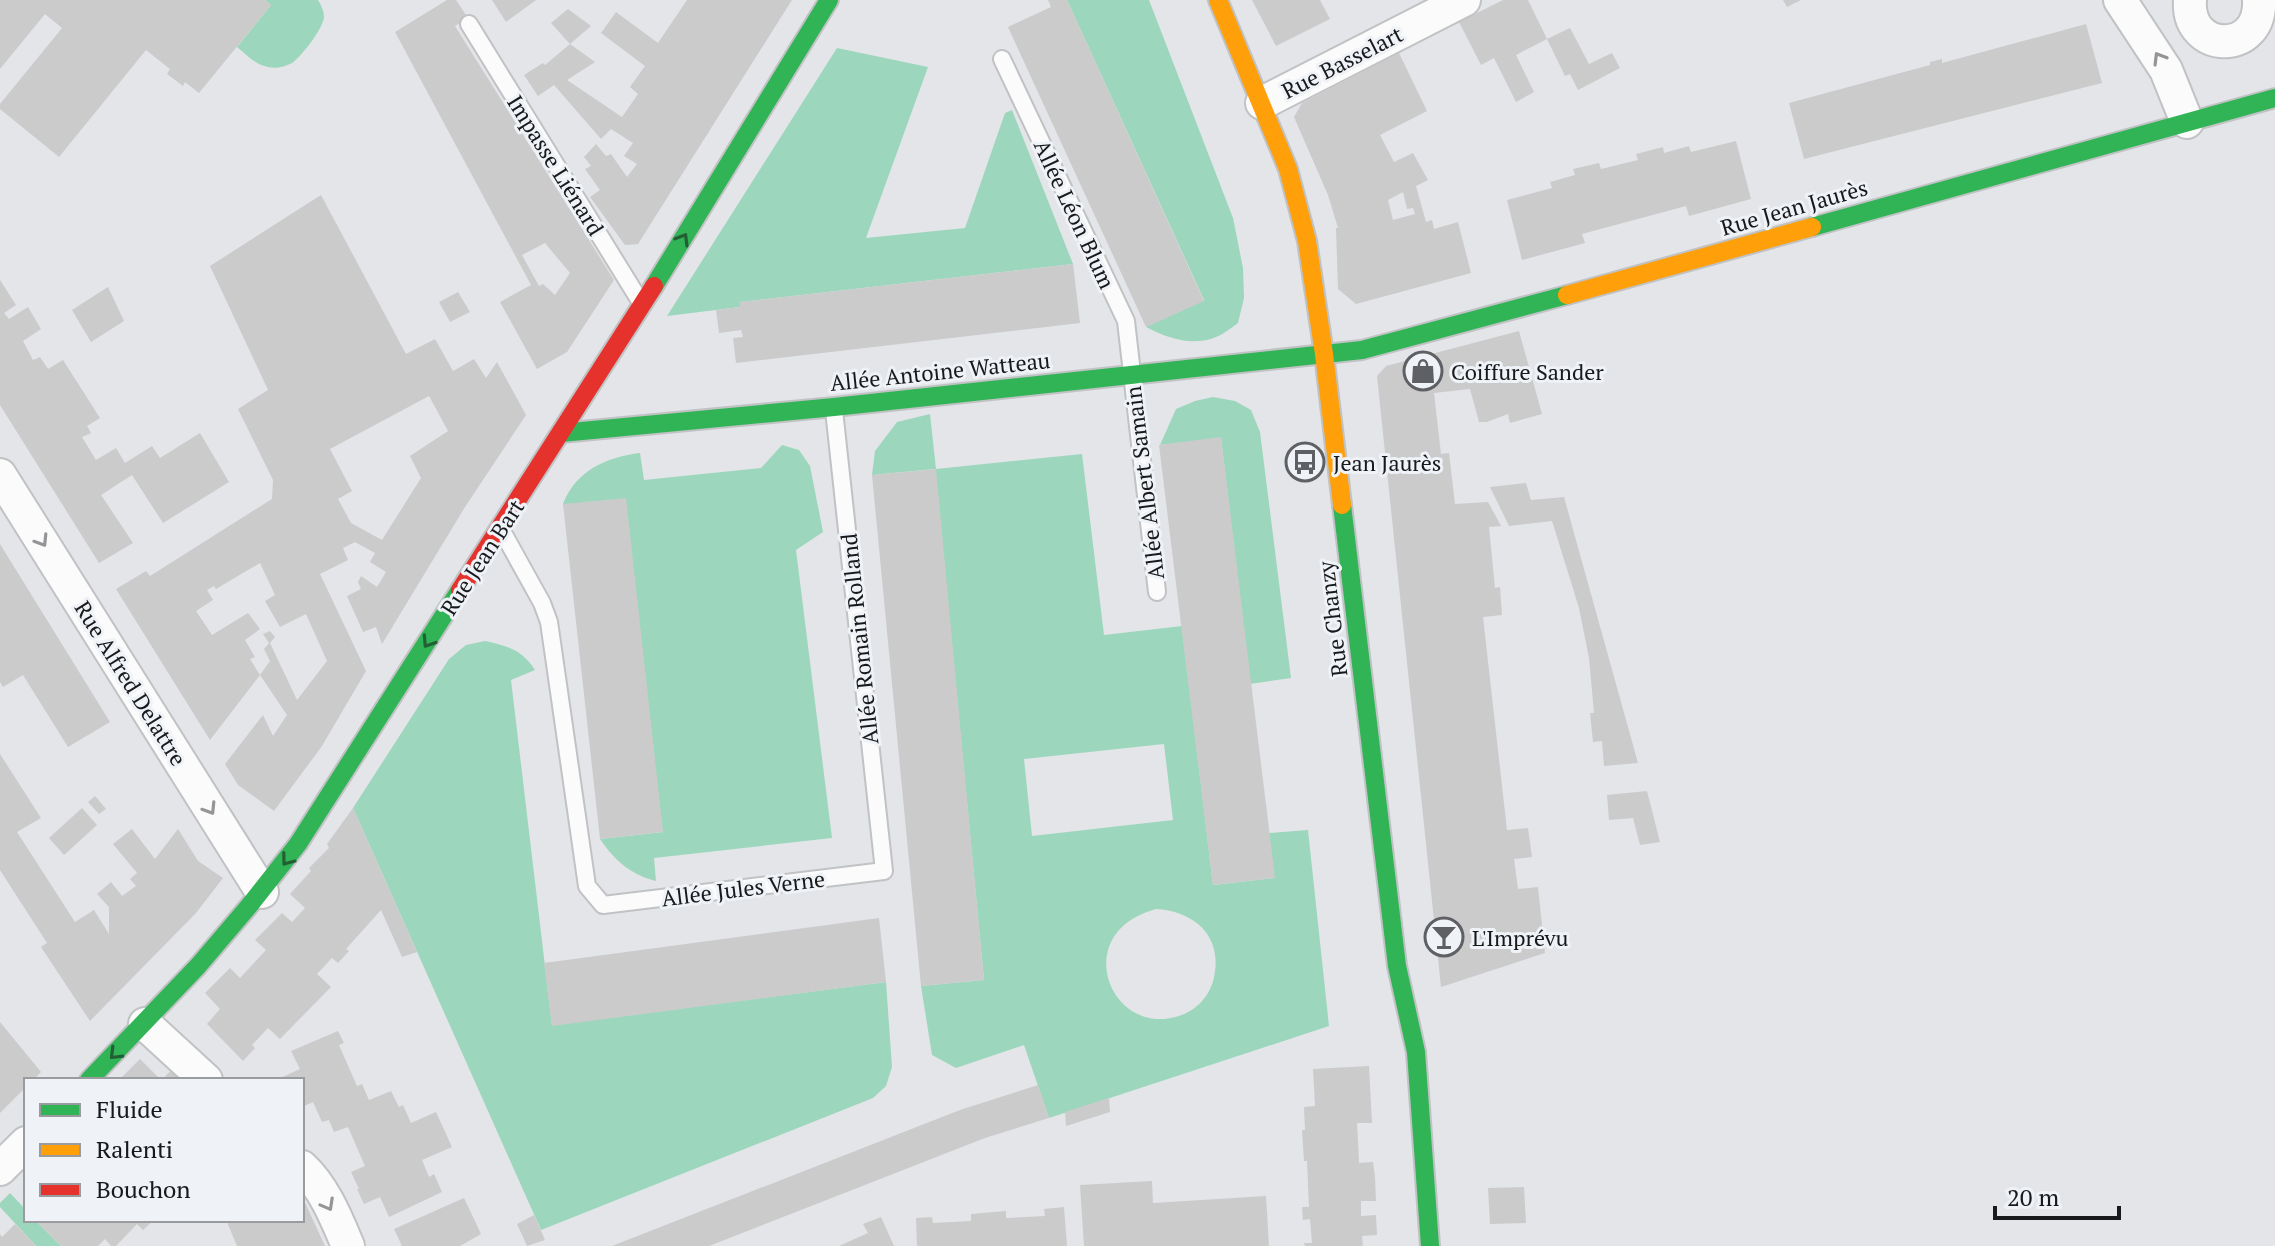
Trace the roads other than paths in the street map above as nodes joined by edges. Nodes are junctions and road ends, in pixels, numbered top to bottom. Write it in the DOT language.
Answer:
graph roads {
  1 [pos="829,0"];
  2 [pos="1218,0"];
  3 [pos="1464,0"];
  4 [pos="2120,0"];
  5 [pos="2190,0"];
  6 [pos="2259,0"];
  7 [pos="469,24"];
  8 [pos="1002,59"];
  9 [pos="2275,98"];
  10 [pos="1262,103"];
  11 [pos="2187,122"];
  12 [pos="643,306"];
  13 [pos="1324,354"];
  14 [pos="1132,374"];
  15 [pos="834,407"];
  16 [pos="561,433"];
  17 [pos="0,475"];
  18 [pos="501,529"];
  19 [pos="1157,592"];
  20 [pos="884,871"];
  21 [pos="262,892"];
  22 [pos="145,1024"];
  23 [pos="91,1078"];
  24 [pos="204,1078"];
  25 [pos="24,1145"];
  26 [pos="0,1169"];
  27 [pos="304,1169"];
  28 [pos="348,1246"];
  29 [pos="1430,1246"];
  12 -- 1 [label="street, Rue Jean Bart, one-way"];
  2 -- 10 [label="street, Rue Chanzy"];
  3 -- 10 [label="street, Rue Basselart"];
  11 -- 4 [label="street, one-way"];
  5 -- 6 [label="street"];
  7 -- 12 [label="lane, Impasse Liénard"];
  8 -- 14 [label="lane, Allée Léon Blum"];
  9 -- 11 [label="street, Rue Jean Jaurès"];
  10 -- 13 [label="street, Rue Chanzy"];
  11 -- 13 [label="street, Rue Jean Jaurès"];
  12 -- 16 [label="street, Rue Jean Bart"];
  13 -- 14 [label="street, Allée Antoine Watteau"];
  13 -- 29 [label="street, Rue Chanzy"];
  14 -- 15 [label="street, Allée Antoine Watteau"];
  14 -- 19 [label="lane, Allée Albert Samain"];
  15 -- 16 [label="street, Allée Antoine Watteau"];
  15 -- 20 [label="lane, Allée Romain Rolland"];
  16 -- 18 [label="street, Rue Jean Bart"];
  17 -- 21 [label="street, Rue Alfred Delattre, one-way"];
  18 -- 20 [label="lane, Allée Jules Verne"];
  18 -- 21 [label="street, Rue Jean Bart, one-way"];
  21 -- 22 [label="street, Rue Jean Bart"];
  22 -- 23 [label="street, Rue Jean Bart, one-way"];
  22 -- 24 [label="street"];
  25 -- 26 [label="street"];
  27 -- 28 [label="street, one-way"];
}
